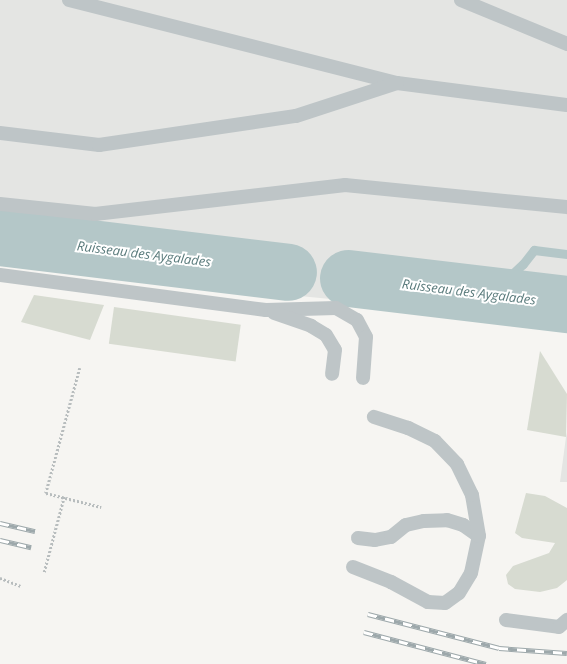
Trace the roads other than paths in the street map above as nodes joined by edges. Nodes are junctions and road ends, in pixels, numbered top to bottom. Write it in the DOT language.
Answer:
graph roads {
  1 [pos="69,0"];
  2 [pos="461,0"];
  3 [pos="567,44"];
  4 [pos="397,83"];
  5 [pos="567,105"];
  6 [pos="0,133"];
  7 [pos="0,204"];
  8 [pos="567,207"];
  9 [pos="0,274"];
  10 [pos="266,310"];
  11 [pos="332,374"];
  12 [pos="363,378"];
  13 [pos="374,417"];
  14 [pos="478,536"];
  15 [pos="358,538"];
  16 [pos="353,567"];
  17 [pos="506,620"];
  18 [pos="567,620"];
  1 -- 4 [label="lane"];
  2 -- 3 [label="lane"];
  4 -- 5 [label="lane"];
  4 -- 6 [label="lane"];
  7 -- 8 [label="lane"];
  9 -- 10 [label="lane"];
  10 -- 11 [label="lane"];
  10 -- 12 [label="lane"];
  13 -- 14 [label="lane"];
  14 -- 15 [label="lane"];
  14 -- 16 [label="lane"];
  17 -- 18 [label="lane"];
}
